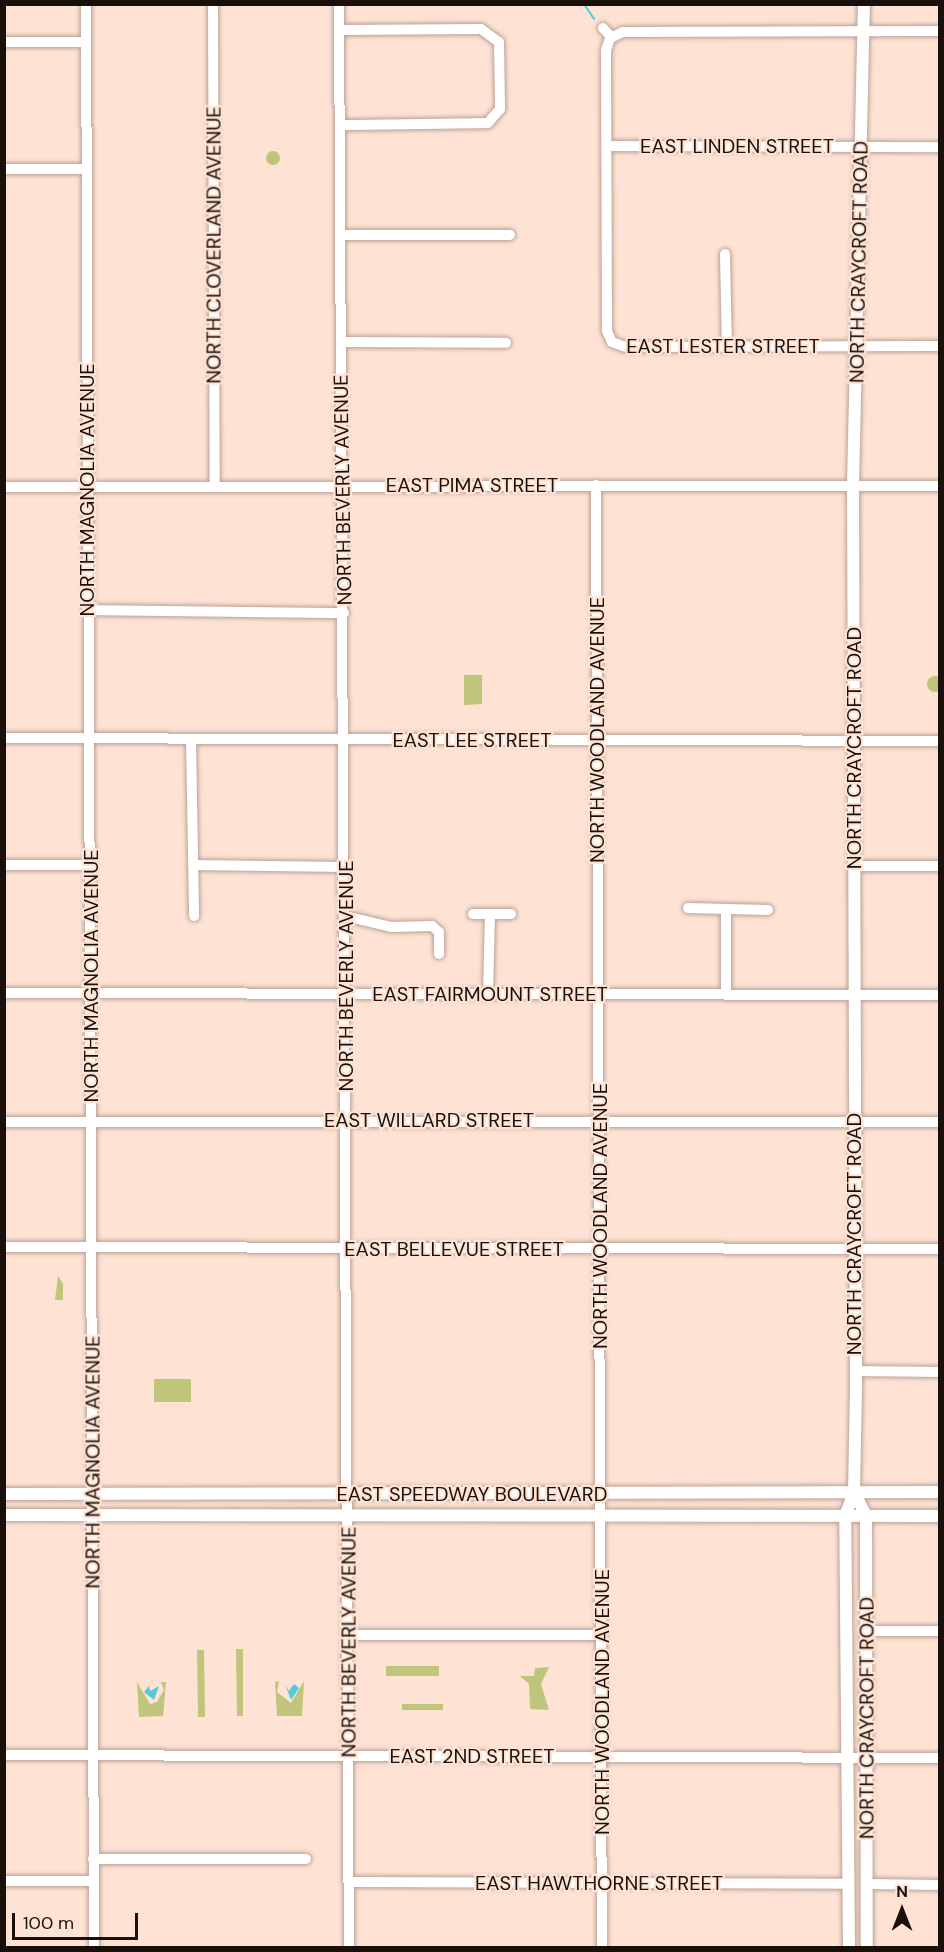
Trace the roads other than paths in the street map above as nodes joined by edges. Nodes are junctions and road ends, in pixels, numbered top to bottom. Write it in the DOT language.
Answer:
graph roads {
  1 [pos="86,4"];
  2 [pos="213,4"];
  3 [pos="339,4"];
  4 [pos="864,4"];
  5 [pos="603,28"];
  6 [pos="339,30"];
  7 [pos="864,31"];
  8 [pos="939,31"];
  9 [pos="611,37"];
  10 [pos="4,42"];
  11 [pos="86,42"];
  12 [pos="340,125"];
  13 [pos="861,146"];
  14 [pos="607,147"];
  15 [pos="939,147"];
  16 [pos="4,169"];
  17 [pos="86,169"];
  18 [pos="341,235"];
  19 [pos="510,235"];
  20 [pos="725,254"];
  21 [pos="342,342"];
  22 [pos="506,343"];
  23 [pos="727,346"];
  24 [pos="939,346"];
  25 [pos="858,347"];
  26 [pos="344,485"];
  27 [pos="596,485"];
  28 [pos="215,486"];
  29 [pos="853,486"];
  30 [pos="939,486"];
  31 [pos="4,487"];
  32 [pos="86,487"];
  33 [pos="87,610"];
  34 [pos="345,613"];
  35 [pos="4,738"];
  36 [pos="90,738"];
  37 [pos="191,739"];
  38 [pos="341,739"];
  39 [pos="596,741"];
  40 [pos="856,741"];
  41 [pos="939,741"];
  42 [pos="4,865"];
  43 [pos="91,865"];
  44 [pos="193,866"];
  45 [pos="853,866"];
  46 [pos="939,866"];
  47 [pos="345,867"];
  48 [pos="688,908"];
  49 [pos="726,909"];
  50 [pos="768,910"];
  51 [pos="473,914"];
  52 [pos="490,914"];
  53 [pos="511,914"];
  54 [pos="194,916"];
  55 [pos="345,916"];
  56 [pos="439,954"];
  57 [pos="91,992"];
  58 [pos="4,993"];
  59 [pos="600,993"];
  60 [pos="488,994"];
  61 [pos="726,994"];
  62 [pos="854,994"];
  63 [pos="939,994"];
  64 [pos="345,995"];
  65 [pos="92,1120"];
  66 [pos="347,1120"];
  67 [pos="598,1121"];
  68 [pos="4,1122"];
  69 [pos="854,1122"];
  70 [pos="939,1122"];
  71 [pos="4,1246"];
  72 [pos="94,1247"];
  73 [pos="346,1249"];
  74 [pos="600,1249"];
  75 [pos="855,1249"];
  76 [pos="939,1249"];
  77 [pos="855,1371"];
  78 [pos="939,1372"];
  79 [pos="854,1492"];
  80 [pos="939,1492"];
  81 [pos="4,1494"];
  82 [pos="348,1494"];
  83 [pos="601,1494"];
  84 [pos="93,1495"];
  85 [pos="601,1514"];
  86 [pos="4,1515"];
  87 [pos="348,1515"];
  88 [pos="93,1516"];
  89 [pos="845,1516"];
  90 [pos="866,1516"];
  91 [pos="939,1516"];
  92 [pos="866,1631"];
  93 [pos="939,1631"];
  94 [pos="348,1635"];
  95 [pos="602,1635"];
  96 [pos="4,1755"];
  97 [pos="92,1755"];
  98 [pos="602,1755"];
  99 [pos="349,1756"];
  100 [pos="849,1757"];
  101 [pos="867,1758"];
  102 [pos="939,1758"];
  103 [pos="93,1859"];
  104 [pos="306,1859"];
  105 [pos="4,1881"];
  106 [pos="93,1881"];
  107 [pos="350,1882"];
  108 [pos="601,1883"];
  109 [pos="849,1884"];
  110 [pos="868,1884"];
  111 [pos="939,1885"];
  112 [pos="94,1947"];
  113 [pos="349,1947"];
  114 [pos="602,1947"];
  115 [pos="849,1947"];
  116 [pos="867,1947"];
  1 -- 11 [label="street, NORTH MAGNOLIA AVENUE"];
  2 -- 28 [label="street, NORTH CLOVERLAND AVENUE"];
  3 -- 6 [label="street, NORTH BEVERLY AVENUE"];
  4 -- 7 [label="main road, NORTH CRAYCROFT ROAD"];
  5 -- 9 [label="street"];
  6 -- 12 [label="street, NORTH BEVERLY AVENUE"];
  6 -- 12 [label="street"];
  7 -- 8 [label="street"];
  7 -- 9 [label="street"];
  7 -- 13 [label="main road, NORTH CRAYCROFT ROAD"];
  9 -- 14 [label="street"];
  10 -- 11 [label="street"];
  11 -- 17 [label="street, NORTH MAGNOLIA AVENUE"];
  12 -- 18 [label="street, NORTH BEVERLY AVENUE"];
  13 -- 14 [label="street, EAST LINDEN STREET"];
  13 -- 15 [label="street, EAST LINDEN STREET"];
  13 -- 25 [label="main road, NORTH CRAYCROFT ROAD"];
  14 -- 23 [label="street, EAST LESTER STREET"];
  16 -- 17 [label="street"];
  17 -- 32 [label="street, NORTH MAGNOLIA AVENUE"];
  18 -- 19 [label="street"];
  18 -- 21 [label="street, NORTH BEVERLY AVENUE"];
  20 -- 23 [label="street"];
  21 -- 22 [label="street"];
  21 -- 26 [label="street, NORTH BEVERLY AVENUE"];
  23 -- 25 [label="street, EAST LESTER STREET"];
  24 -- 25 [label="street, EAST LESTER STREET"];
  25 -- 29 [label="main road, NORTH CRAYCROFT ROAD"];
  26 -- 27 [label="street, EAST PIMA STREET"];
  26 -- 28 [label="street, EAST PIMA STREET"];
  26 -- 34 [label="street, NORTH BEVERLY AVENUE"];
  27 -- 29 [label="street, EAST PIMA STREET"];
  27 -- 39 [label="street, NORTH WOODLAND AVENUE"];
  28 -- 32 [label="street, EAST PIMA STREET"];
  29 -- 30 [label="street, EAST PIMA STREET"];
  29 -- 40 [label="main road, NORTH CRAYCROFT ROAD"];
  31 -- 32 [label="street, EAST PIMA STREET"];
  32 -- 33 [label="street, NORTH MAGNOLIA AVENUE"];
  33 -- 34 [label="street"];
  33 -- 36 [label="street, NORTH MAGNOLIA AVENUE"];
  34 -- 38 [label="street, NORTH BEVERLY AVENUE"];
  35 -- 36 [label="street, EAST LEE STREET"];
  36 -- 37 [label="street, EAST LEE STREET"];
  36 -- 43 [label="street, NORTH MAGNOLIA AVENUE"];
  37 -- 38 [label="street, EAST LEE STREET"];
  37 -- 44 [label="street"];
  38 -- 39 [label="street, EAST LEE STREET"];
  38 -- 47 [label="street, NORTH BEVERLY AVENUE"];
  39 -- 40 [label="street, EAST LEE STREET"];
  39 -- 59 [label="street, NORTH WOODLAND AVENUE"];
  40 -- 41 [label="street, EAST LEE STREET"];
  40 -- 45 [label="main road, NORTH CRAYCROFT ROAD"];
  42 -- 43 [label="street"];
  43 -- 57 [label="street, NORTH MAGNOLIA AVENUE"];
  44 -- 47 [label="street"];
  44 -- 54 [label="street"];
  45 -- 46 [label="street"];
  45 -- 62 [label="main road, NORTH CRAYCROFT ROAD"];
  47 -- 55 [label="street, NORTH BEVERLY AVENUE"];
  48 -- 49 [label="street"];
  49 -- 50 [label="street"];
  49 -- 61 [label="street"];
  51 -- 52 [label="street"];
  52 -- 53 [label="street"];
  52 -- 60 [label="street"];
  55 -- 56 [label="street"];
  55 -- 64 [label="street, NORTH BEVERLY AVENUE"];
  57 -- 58 [label="street, EAST FAIRMOUNT STREET"];
  57 -- 64 [label="street, EAST FAIRMOUNT STREET"];
  57 -- 65 [label="street, NORTH MAGNOLIA AVENUE"];
  59 -- 60 [label="street, EAST FAIRMOUNT STREET"];
  59 -- 61 [label="street, EAST FAIRMOUNT STREET"];
  59 -- 67 [label="street, NORTH WOODLAND AVENUE"];
  60 -- 64 [label="street, EAST FAIRMOUNT STREET"];
  61 -- 62 [label="street, EAST FAIRMOUNT STREET"];
  62 -- 63 [label="street, EAST FAIRMOUNT STREET"];
  62 -- 69 [label="main road, NORTH CRAYCROFT ROAD"];
  64 -- 66 [label="street, NORTH BEVERLY AVENUE"];
  65 -- 66 [label="street, EAST WILLARD STREET"];
  65 -- 68 [label="street, EAST WILLARD STREET"];
  65 -- 72 [label="street, NORTH MAGNOLIA AVENUE"];
  66 -- 67 [label="street, EAST WILLARD STREET"];
  66 -- 73 [label="street, NORTH BEVERLY AVENUE"];
  67 -- 69 [label="street, EAST WILLARD STREET"];
  67 -- 74 [label="street, NORTH WOODLAND AVENUE"];
  69 -- 70 [label="street, EAST WILLARD STREET"];
  69 -- 75 [label="main road, NORTH CRAYCROFT ROAD"];
  71 -- 72 [label="street, EAST BELLEVUE STREET"];
  72 -- 73 [label="street, EAST BELLEVUE STREET"];
  72 -- 84 [label="street, NORTH MAGNOLIA AVENUE"];
  73 -- 74 [label="street, EAST BELLEVUE STREET"];
  73 -- 82 [label="street, NORTH BEVERLY AVENUE"];
  74 -- 75 [label="street, EAST BELLEVUE STREET"];
  74 -- 83 [label="street, NORTH WOODLAND AVENUE"];
  75 -- 76 [label="street, EAST BELLEVUE STREET"];
  75 -- 77 [label="main road, NORTH CRAYCROFT ROAD"];
  77 -- 78 [label="street"];
  77 -- 79 [label="main road, NORTH CRAYCROFT ROAD"];
  79 -- 80 [label="main road, EAST SPEEDWAY BOULEVARD"];
  79 -- 83 [label="main road, EAST SPEEDWAY BOULEVARD"];
  79 -- 89 [label="main road, NORTH CRAYCROFT ROAD"];
  79 -- 90 [label="main road, NORTH CRAYCROFT ROAD"];
  81 -- 84 [label="main road, EAST SPEEDWAY BOULEVARD"];
  82 -- 83 [label="main road, EAST SPEEDWAY BOULEVARD"];
  82 -- 84 [label="main road, EAST SPEEDWAY BOULEVARD"];
  82 -- 87 [label="street, NORTH BEVERLY AVENUE"];
  83 -- 85 [label="street, NORTH WOODLAND AVENUE"];
  84 -- 88 [label="street, NORTH MAGNOLIA AVENUE"];
  85 -- 87 [label="main road, EAST SPEEDWAY BOULEVARD"];
  85 -- 89 [label="main road, EAST SPEEDWAY BOULEVARD"];
  85 -- 95 [label="street, NORTH WOODLAND AVENUE"];
  86 -- 88 [label="main road, EAST SPEEDWAY BOULEVARD"];
  87 -- 88 [label="main road, EAST SPEEDWAY BOULEVARD"];
  87 -- 94 [label="street, NORTH BEVERLY AVENUE"];
  88 -- 97 [label="street, NORTH MAGNOLIA AVENUE"];
  89 -- 90 [label="main road, EAST SPEEDWAY BOULEVARD"];
  89 -- 100 [label="main road, NORTH CRAYCROFT ROAD"];
  90 -- 91 [label="main road, EAST SPEEDWAY BOULEVARD"];
  90 -- 92 [label="main road, NORTH CRAYCROFT ROAD"];
  92 -- 93 [label="street"];
  92 -- 101 [label="main road, NORTH CRAYCROFT ROAD"];
  94 -- 95 [label="street"];
  94 -- 99 [label="street, NORTH BEVERLY AVENUE"];
  95 -- 98 [label="street, NORTH WOODLAND AVENUE"];
  96 -- 97 [label="street, EAST 2ND STREET"];
  97 -- 99 [label="street, EAST 2ND STREET"];
  97 -- 103 [label="street, NORTH MAGNOLIA AVENUE"];
  98 -- 99 [label="street, EAST 2ND STREET"];
  98 -- 100 [label="street, EAST 2ND STREET"];
  98 -- 108 [label="street, NORTH WOODLAND AVENUE"];
  99 -- 107 [label="street, NORTH BEVERLY AVENUE"];
  100 -- 101 [label="street, EAST 2ND STREET"];
  100 -- 109 [label="main road, NORTH CRAYCROFT ROAD"];
  101 -- 102 [label="street, EAST 2ND STREET"];
  101 -- 110 [label="main road, NORTH CRAYCROFT ROAD"];
  103 -- 104 [label="street"];
  103 -- 106 [label="street, NORTH MAGNOLIA AVENUE"];
  105 -- 106 [label="street"];
  106 -- 112 [label="street, NORTH MAGNOLIA AVENUE"];
  107 -- 108 [label="street, EAST HAWTHORNE STREET"];
  107 -- 113 [label="street, NORTH BEVERLY AVENUE"];
  108 -- 109 [label="street, EAST HAWTHORNE STREET"];
  108 -- 114 [label="street, NORTH WOODLAND AVENUE"];
  109 -- 115 [label="main road, NORTH CRAYCROFT ROAD"];
  110 -- 111 [label="street"];
  110 -- 116 [label="main road, NORTH CRAYCROFT ROAD"];
}
